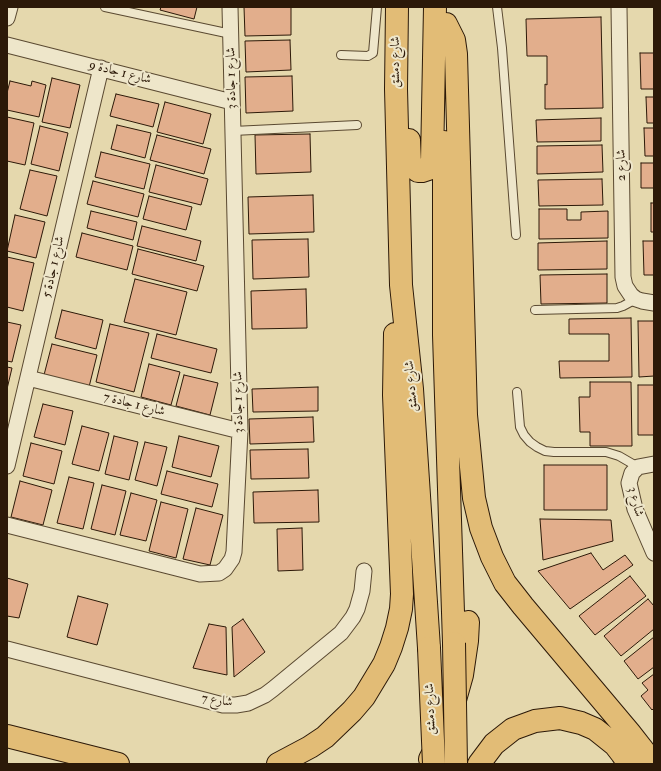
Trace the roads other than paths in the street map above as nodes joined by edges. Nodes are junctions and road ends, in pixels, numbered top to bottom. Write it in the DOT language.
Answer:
graph roads {
  1 [pos="10,7"];
  2 [pos="104,7"];
  3 [pos="230,7"];
  4 [pos="377,7"];
  5 [pos="397,7"];
  6 [pos="497,7"];
  7 [pos="620,7"];
  8 [pos="442,13"];
  9 [pos="7,18"];
  10 [pos="231,34"];
  11 [pos="7,45"];
  12 [pos="340,55"];
  13 [pos="101,68"];
  14 [pos="396,89"];
  15 [pos="232,102"];
  16 [pos="357,125"];
  17 [pos="233,131"];
  18 [pos="516,235"];
  19 [pos="401,285"];
  20 [pos="636,299"];
  21 [pos="654,303"];
  22 [pos="535,310"];
  23 [pos="28,378"];
  24 [pos="517,392"];
  25 [pos="466,415"];
  26 [pos="240,431"];
  27 [pos="654,464"];
  28 [pos="7,466"];
  29 [pos="638,467"];
  30 [pos="7,525"];
  31 [pos="654,553"];
  32 [pos="364,571"];
  33 [pos="7,650"];
  34 [pos="7,736"];
  35 [pos="480,763"];
  36 [pos="118,764"];
  37 [pos="278,764"];
  38 [pos="428,764"];
  39 [pos="434,764"];
  40 [pos="456,764"];
  41 [pos="629,764"];
  42 [pos="654,764"];
  1 -- 9 [label="street"];
  2 -- 10 [label="lane"];
  3 -- 10 [label="street, شارع 1 جادة 3"];
  4 -- 12 [label="lane"];
  5 -- 14 [label="main road, شارع دمشق"];
  6 -- 18 [label="lane"];
  7 -- 20 [label="street, شارع 2"];
  8 -- 14 [label="main road"];
  8 -- 25 [label="main road"];
  8 -- 40 [label="main road, شارع دمشق, bridge"];
  10 -- 15 [label="street, شارع 1 جادة 3"];
  11 -- 13 [label="street, شارع 1 جادة 9"];
  13 -- 15 [label="street, شارع 1 جادة 9"];
  13 -- 23 [label="street, شارع 1 جادة 5"];
  14 -- 19 [label="main road, شارع دمشق"];
  15 -- 17 [label="street, شارع 1 جادة 3"];
  16 -- 17 [label="lane"];
  17 -- 26 [label="street, شارع 1 جادة 3"];
  19 -- 37 [label="main road"];
  19 -- 39 [label="main road, شارع دمشق, bridge"];
  20 -- 21 [label="street"];
  20 -- 22 [label="lane"];
  23 -- 26 [label="street, شارع 1 جادة 7"];
  23 -- 28 [label="street, شارع 1 جادة 5"];
  24 -- 29 [label="lane"];
  25 -- 38 [label="main road"];
  25 -- 42 [label="main road"];
  26 -- 30 [label="street, شارع 1 جادة 3"];
  27 -- 29 [label="street, شارع 3"];
  29 -- 31 [label="street, شارع 3"];
  32 -- 33 [label="street, شارع 7"];
  34 -- 36 [label="main road"];
  35 -- 41 [label="main road"];
}
